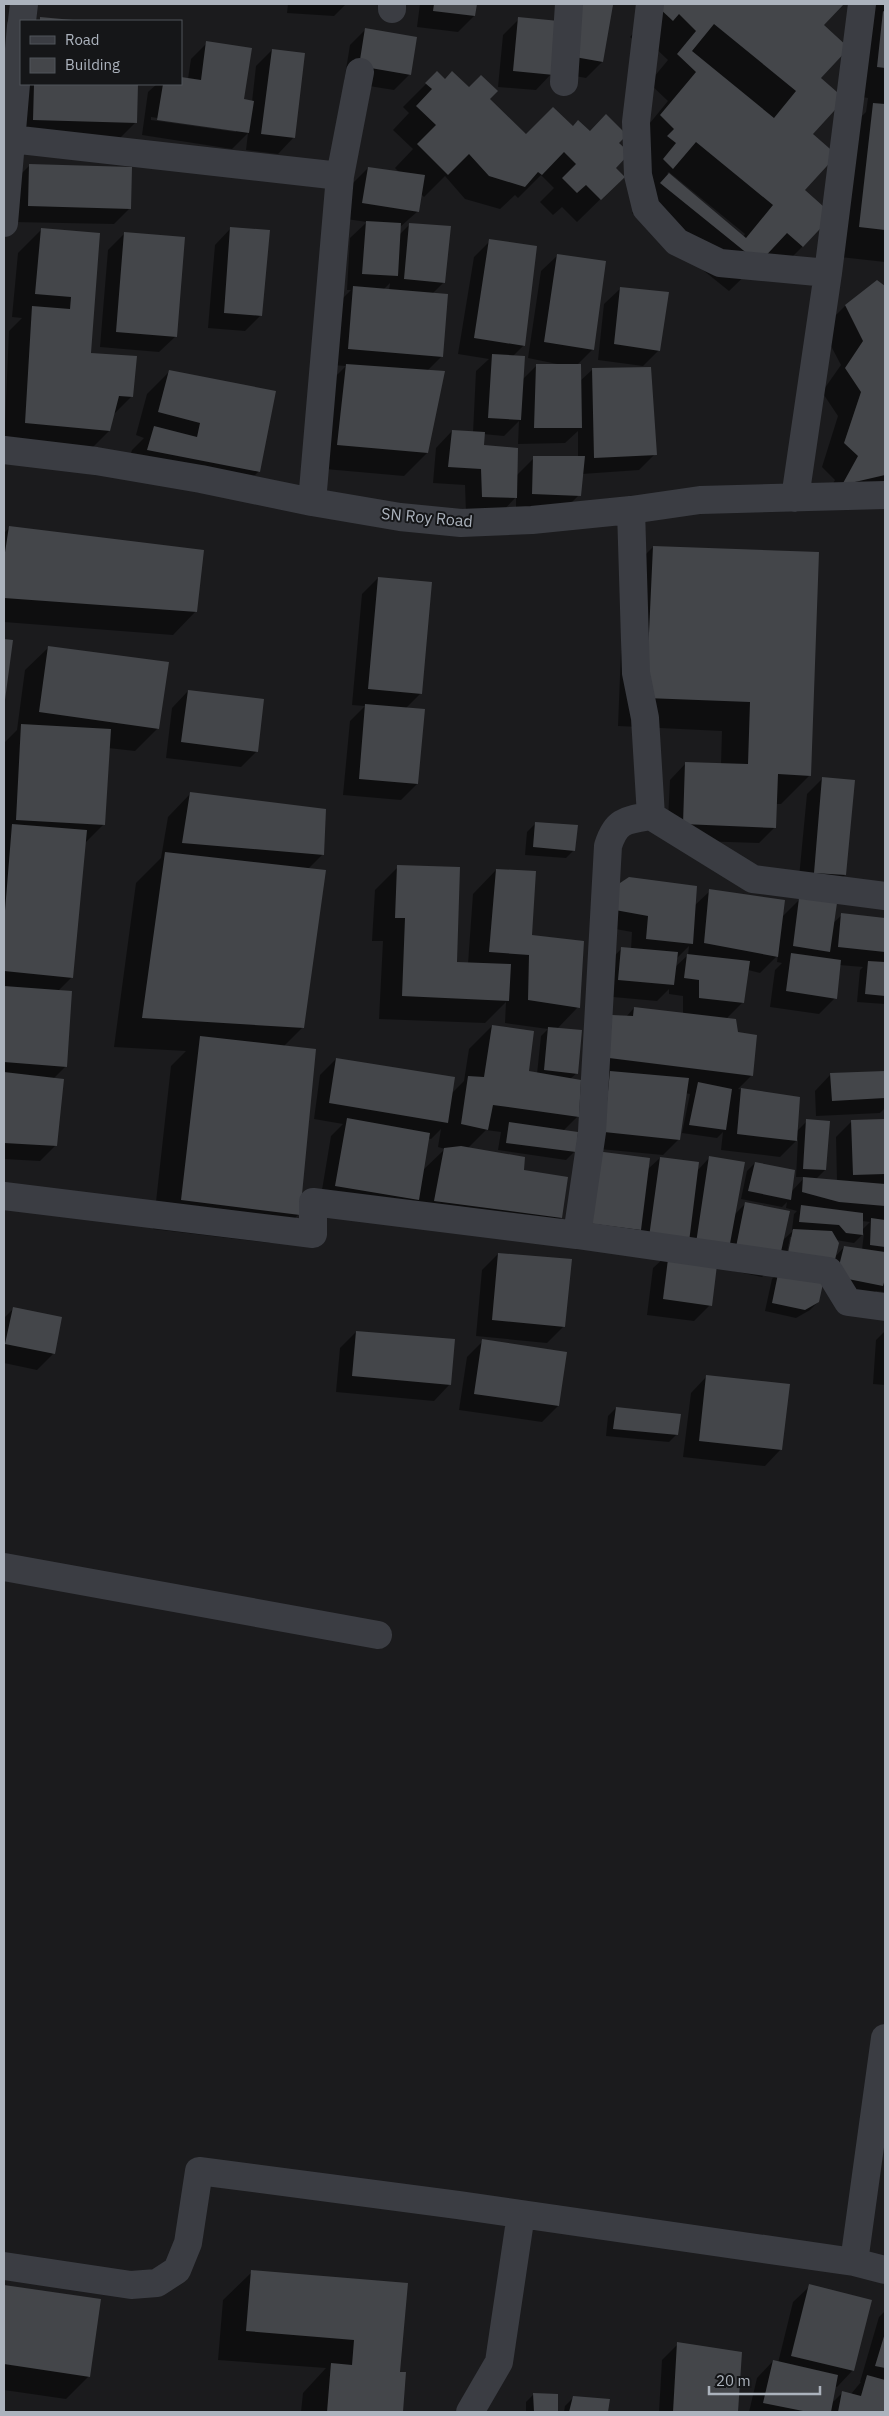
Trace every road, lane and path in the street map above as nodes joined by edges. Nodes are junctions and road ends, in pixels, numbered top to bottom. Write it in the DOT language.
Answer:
graph roads {
  1 [pos="24,4"];
  2 [pos="569,4"];
  3 [pos="650,4"];
  4 [pos="862,4"];
  5 [pos="22,20"];
  6 [pos="20,37"];
  7 [pos="360,72"];
  8 [pos="564,82"];
  9 [pos="11,139"];
  10 [pos="340,176"];
  11 [pos="4,223"];
  12 [pos="828,273"];
  13 [pos="4,450"];
  14 [pos="885,495"];
  15 [pos="795,498"];
  16 [pos="312,502"];
  17 [pos="631,510"];
  18 [pos="651,816"];
  19 [pos="885,896"];
  20 [pos="4,1196"];
  21 [pos="577,1235"];
  22 [pos="885,1306"];
  23 [pos="4,1567"];
  24 [pos="378,1634"];
  25 [pos="885,2038"];
  26 [pos="879,2130"];
  27 [pos="521,2214"];
  28 [pos="854,2262"];
  29 [pos="4,2266"];
  30 [pos="885,2270"];
  31 [pos="470,2412"];
  1 -- 5 [label="street"];
  2 -- 8 [label="street"];
  3 -- 12 [label="street"];
  4 -- 12 [label="street"];
  6 -- 9 [label="street"];
  7 -- 10 [label="street"];
  9 -- 10 [label="street"];
  9 -- 11 [label="street"];
  10 -- 16 [label="street"];
  12 -- 15 [label="street"];
  13 -- 16 [label="street, SN Roy Road"];
  14 -- 15 [label="street, SN Roy Road"];
  15 -- 17 [label="street, SN Roy Road"];
  16 -- 17 [label="street, SN Roy Road"];
  17 -- 18 [label="street"];
  18 -- 19 [label="street"];
  18 -- 21 [label="street"];
  20 -- 21 [label="street"];
  21 -- 22 [label="street"];
  23 -- 24 [label="street"];
  25 -- 26 [label="street"];
  26 -- 28 [label="street"];
  27 -- 28 [label="street"];
  27 -- 29 [label="street"];
  27 -- 31 [label="street"];
  28 -- 30 [label="street"];
}
